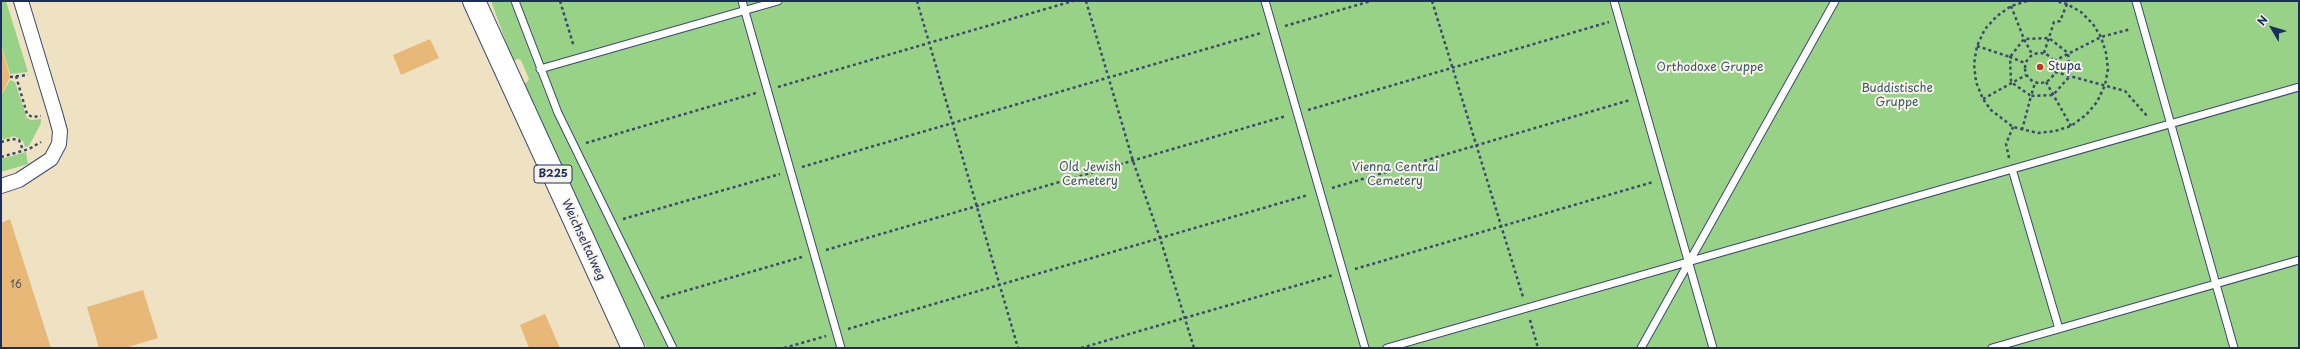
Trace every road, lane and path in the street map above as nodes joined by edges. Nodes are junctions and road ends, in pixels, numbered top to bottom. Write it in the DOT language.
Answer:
graph roads {
  1 [pos="21,1"];
  2 [pos="474,1"];
  3 [pos="515,1"];
  4 [pos="560,1"];
  5 [pos="742,1"];
  6 [pos="778,1"];
  7 [pos="917,1"];
  8 [pos="1073,1"];
  9 [pos="1086,1"];
  10 [pos="1265,1"];
  11 [pos="1371,1"];
  12 [pos="1432,1"];
  13 [pos="1614,1"];
  14 [pos="1834,1"];
  15 [pos="2027,1"];
  16 [pos="2054,1"];
  17 [pos="2136,1"];
  18 [pos="2067,4"];
  19 [pos="2011,6"];
  20 [pos="744,10"];
  21 [pos="1619,19"];
  22 [pos="2143,25"];
  23 [pos="1273,30"];
  24 [pos="2101,37"];
  25 [pos="2049,38"];
  26 [pos="2024,39"];
  27 [pos="929,43"];
  28 [pos="1977,46"];
  29 [pos="2044,53"];
  30 [pos="2068,53"];
  31 [pos="2032,54"];
  32 [pos="2010,57"];
  33 [pos="577,59"];
  34 [pos="2054,61"];
  35 [pos="2025,63"];
  36 [pos="1452,68"];
  37 [pos="540,69"];
  38 [pos="2054,72"];
  39 [pos="31,74"];
  40 [pos="2026,75"];
  41 [pos="16,76"];
  42 [pos="2070,76"];
  43 [pos="10,77"];
  44 [pos="1110,77"];
  45 [pos="2011,82"];
  46 [pos="2046,82"];
  47 [pos="2035,83"];
  48 [pos="2105,85"];
  49 [pos="2299,87"];
  50 [pos="767,90"];
  51 [pos="2053,95"];
  52 [pos="2031,96"];
  53 [pos="1641,97"];
  54 [pos="1982,99"];
  55 [pos="55,113"];
  56 [pos="1297,113"];
  57 [pos="952,123"];
  58 [pos="2171,124"];
  59 [pos="2071,126"];
  60 [pos="2013,127"];
  61 [pos="2158,128"];
  62 [pos="2022,130"];
  63 [pos="60,132"];
  64 [pos="1,142"];
  65 [pos="1477,145"];
  66 [pos="574,146"];
  67 [pos="23,150"];
  68 [pos="1,157"];
  69 [pos="1133,161"];
  70 [pos="790,170"];
  71 [pos="2012,170"];
  72 [pos="1664,179"];
  73 [pos="1,186"];
  74 [pos="1318,192"];
  75 [pos="977,206"];
  76 [pos="611,223"];
  77 [pos="1502,226"];
  78 [pos="1160,238"];
  79 [pos="814,253"];
  80 [pos="2299,260"];
  81 [pos="1688,262"];
  82 [pos="1343,272"];
  83 [pos="2216,284"];
  84 [pos="1000,285"];
  85 [pos="649,301"];
  86 [pos="1526,308"];
  87 [pos="1184,318"];
  88 [pos="2059,329"];
  89 [pos="837,332"];
  90 [pos="633,348"];
  91 [pos="673,348"];
  92 [pos="784,348"];
  93 [pos="841,348"];
  94 [pos="1018,348"];
  95 [pos="1081,348"];
  96 [pos="1194,348"];
  97 [pos="1364,348"];
  98 [pos="1387,348"];
  99 [pos="1538,348"];
  100 [pos="1641,348"];
  101 [pos="1713,348"];
  102 [pos="1992,348"];
  103 [pos="2234,348"];
  1 -- 55 [label="street"];
  2 -- 90 [label="main road, Weichseltalweg / B225"];
  3 -- 37 [label="lane"];
  4 -- 33 [label="path"];
  5 -- 20 [label="lane"];
  6 -- 20 [label="lane"];
  7 -- 27 [label="path"];
  8 -- 27 [label="path"];
  9 -- 44 [label="path"];
  10 -- 23 [label="lane"];
  11 -- 23 [label="path"];
  12 -- 36 [label="path"];
  13 -- 21 [label="lane"];
  14 -- 81 [label="lane"];
  15 -- 19 [label="path"];
  16 -- 18 [label="path"];
  17 -- 22 [label="lane"];
  18 -- 24 [label="path"];
  18 -- 25 [label="path"];
  19 -- 26 [label="path"];
  19 -- 28 [label="path"];
  20 -- 33 [label="lane"];
  20 -- 50 [label="lane"];
  21 -- 36 [label="path"];
  21 -- 53 [label="lane"];
  22 -- 24 [label="path"];
  22 -- 58 [label="lane"];
  23 -- 44 [label="path"];
  23 -- 56 [label="lane"];
  24 -- 30 [label="path"];
  24 -- 48 [label="path"];
  25 -- 26 [label="path"];
  25 -- 29 [label="path"];
  25 -- 30 [label="path"];
  26 -- 31 [label="path"];
  26 -- 32 [label="path"];
  27 -- 50 [label="path"];
  27 -- 57 [label="path"];
  28 -- 32 [label="path"];
  28 -- 54 [label="path"];
  29 -- 31 [label="path"];
  29 -- 34 [label="path"];
  30 -- 34 [label="path"];
  30 -- 42 [label="path"];
  31 -- 35 [label="path"];
  32 -- 35 [label="path"];
  32 -- 45 [label="path"];
  33 -- 37 [label="lane"];
  34 -- 38 [label="path"];
  35 -- 40 [label="path"];
  36 -- 56 [label="path"];
  36 -- 65 [label="path"];
  37 -- 66 [label="lane"];
  38 -- 42 [label="path"];
  38 -- 46 [label="path"];
  39 -- 41 [label="path"];
  40 -- 45 [label="path"];
  40 -- 47 [label="path"];
  41 -- 43 [label="path"];
  41 -- 55 [label="path"];
  42 -- 48 [label="path"];
  42 -- 51 [label="path"];
  44 -- 57 [label="path"];
  44 -- 69 [label="path"];
  45 -- 52 [label="path"];
  45 -- 54 [label="path"];
  46 -- 47 [label="path"];
  46 -- 51 [label="path"];
  47 -- 52 [label="path"];
  48 -- 59 [label="path"];
  48 -- 61 [label="path"];
  49 -- 58 [label="lane"];
  50 -- 66 [label="path"];
  50 -- 70 [label="lane"];
  51 -- 52 [label="path"];
  51 -- 59 [label="path"];
  52 -- 62 [label="path"];
  53 -- 65 [label="path"];
  53 -- 72 [label="lane"];
  54 -- 60 [label="path"];
  55 -- 63 [label="street"];
  56 -- 69 [label="path"];
  56 -- 74 [label="lane"];
  57 -- 70 [label="path"];
  57 -- 75 [label="path"];
  58 -- 61 [label="lane"];
  58 -- 83 [label="lane"];
  59 -- 62 [label="path"];
  60 -- 62 [label="path"];
  60 -- 71 [label="path"];
  61 -- 71 [label="lane"];
  63 -- 67 [label="path"];
  63 -- 73 [label="street"];
  64 -- 67 [label="path"];
  65 -- 74 [label="path"];
  65 -- 77 [label="path"];
  66 -- 76 [label="lane"];
  67 -- 68 [label="path"];
  69 -- 75 [label="path"];
  69 -- 78 [label="path"];
  70 -- 76 [label="path"];
  70 -- 79 [label="lane"];
  71 -- 81 [label="lane"];
  71 -- 88 [label="lane"];
  72 -- 77 [label="path"];
  72 -- 81 [label="lane"];
  74 -- 78 [label="path"];
  74 -- 82 [label="lane"];
  75 -- 79 [label="path"];
  75 -- 84 [label="path"];
  76 -- 85 [label="lane"];
  77 -- 82 [label="path"];
  77 -- 86 [label="path"];
  78 -- 84 [label="path"];
  78 -- 87 [label="path"];
  79 -- 85 [label="path"];
  79 -- 89 [label="lane"];
  80 -- 83 [label="lane"];
  81 -- 86 [label="lane"];
  81 -- 100 [label="lane"];
  81 -- 101 [label="lane"];
  82 -- 87 [label="path"];
  82 -- 97 [label="lane"];
  83 -- 88 [label="lane"];
  83 -- 103 [label="lane"];
  84 -- 89 [label="path"];
  84 -- 94 [label="path"];
  85 -- 91 [label="lane"];
  86 -- 98 [label="lane"];
  86 -- 99 [label="path"];
  87 -- 95 [label="path"];
  87 -- 96 [label="path"];
  88 -- 102 [label="lane"];
  89 -- 92 [label="path"];
  89 -- 93 [label="lane"];
}
